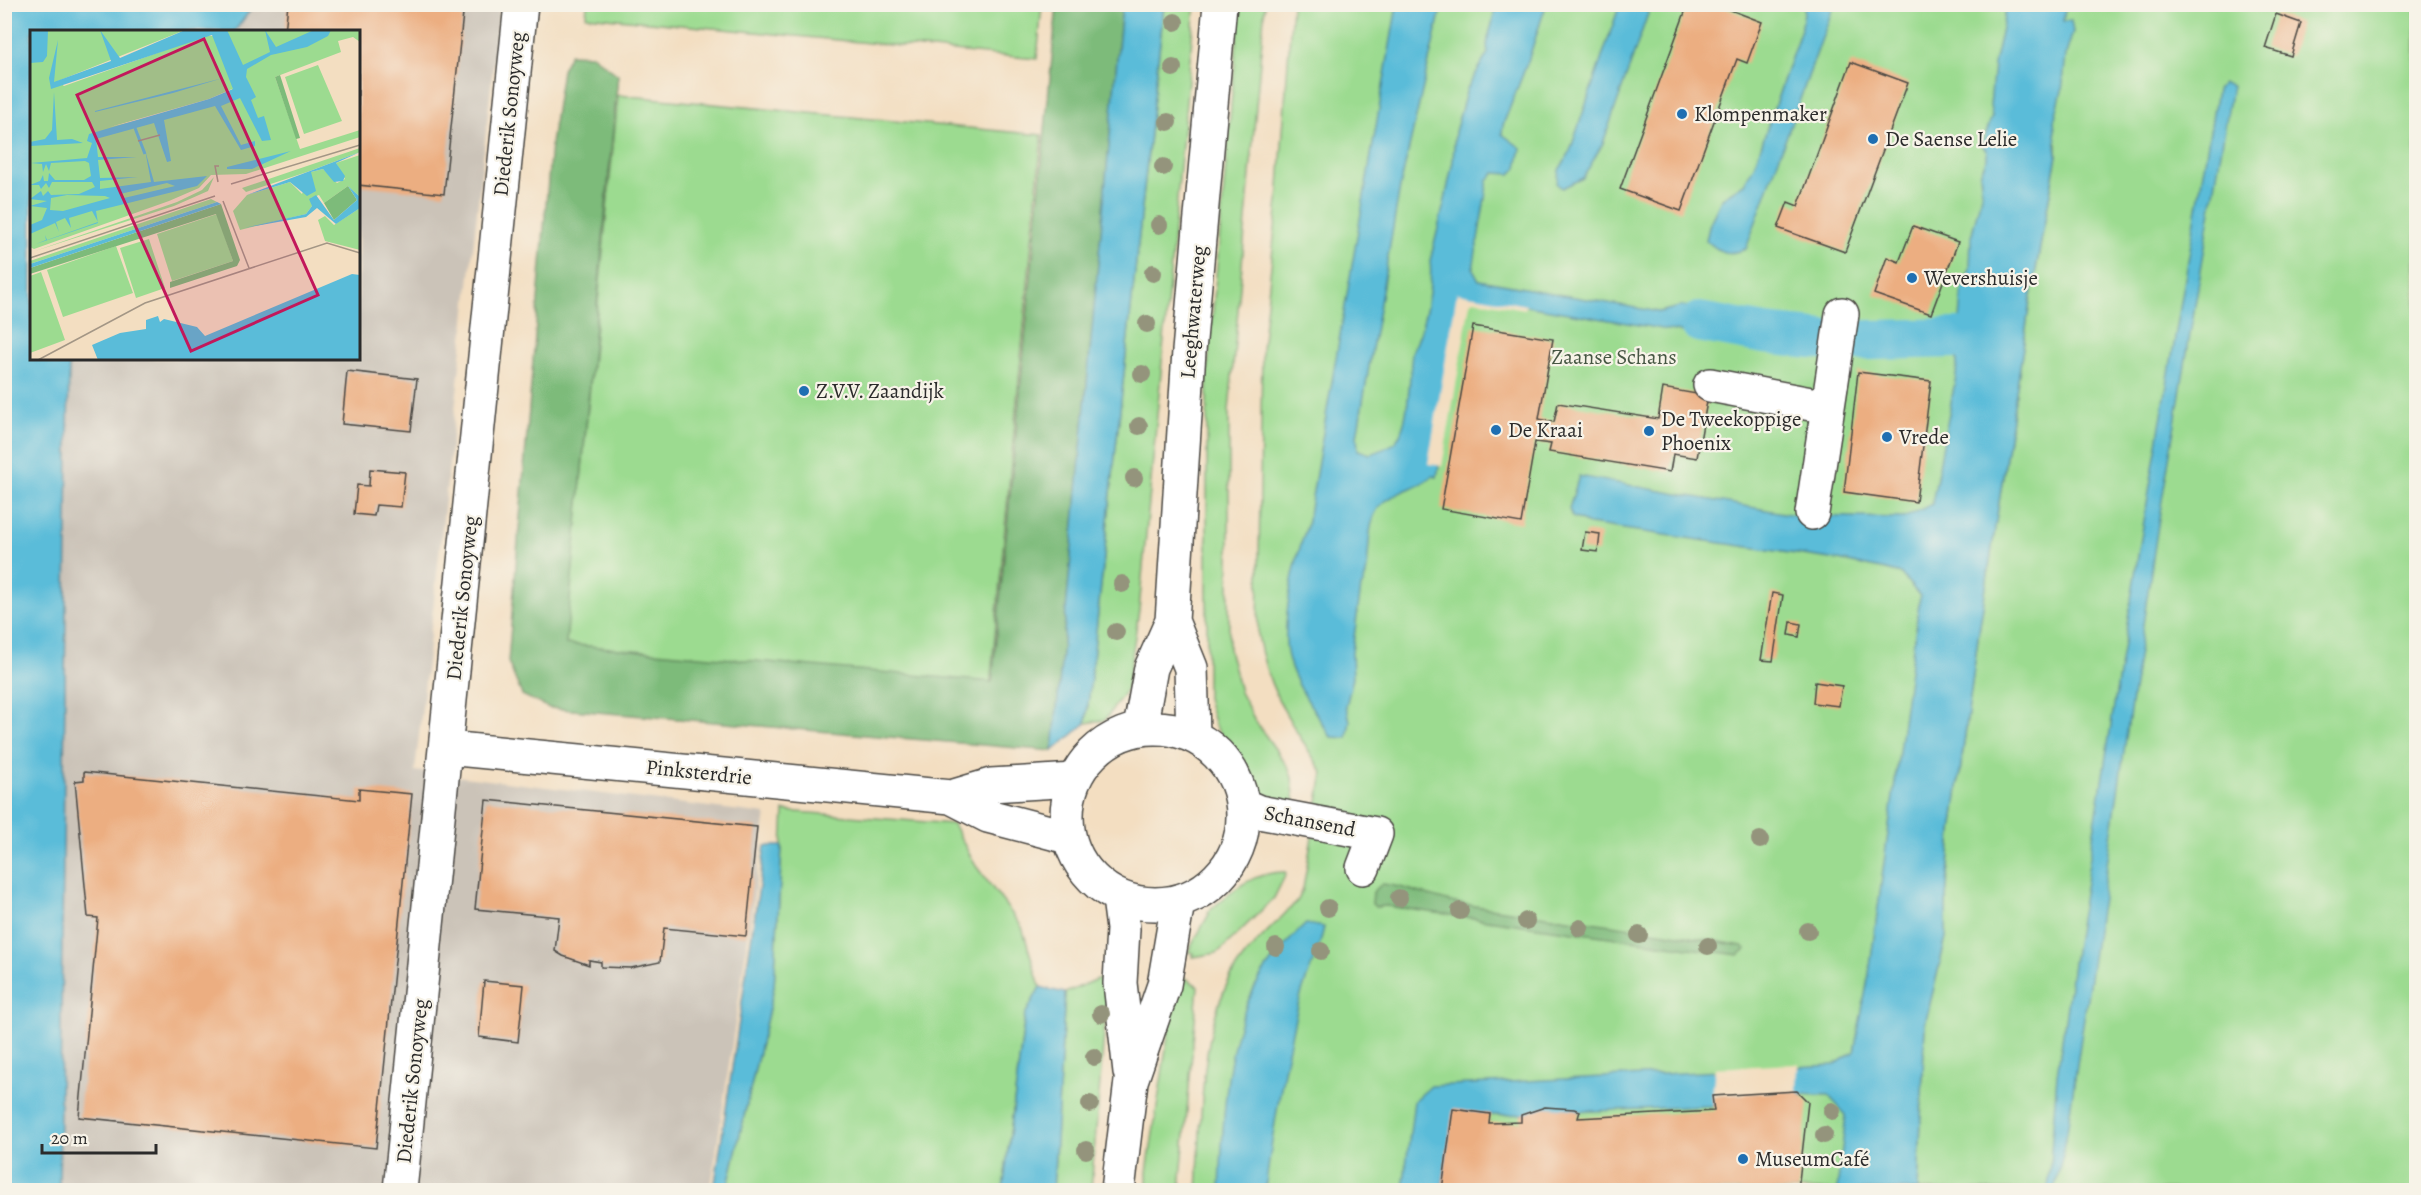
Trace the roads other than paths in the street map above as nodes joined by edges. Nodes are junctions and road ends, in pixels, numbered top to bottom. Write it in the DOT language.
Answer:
graph roads {
  1 [pos="521,4"];
  2 [pos="1220,4"];
  3 [pos="1842,314"];
  4 [pos="1710,385"];
  5 [pos="1827,407"];
  6 [pos="1812,513"];
  7 [pos="1172,621"];
  8 [pos="1140,728"];
  9 [pos="1193,735"];
  10 [pos="447,748"];
  11 [pos="1074,780"];
  12 [pos="951,797"];
  13 [pos="1243,805"];
  14 [pos="1068,837"];
  15 [pos="1363,868"];
  16 [pos="1119,898"];
  17 [pos="1178,902"];
  18 [pos="1131,1081"];
  19 [pos="400,1191"];
  20 [pos="1118,1191"];
  1 -- 10 [label="street, Diederik Sonoyweg"];
  2 -- 7 [label="street, Leeghwaterweg"];
  3 -- 5 [label="street"];
  4 -- 5 [label="street"];
  5 -- 6 [label="street"];
  7 -- 8 [label="street, Leeghwaterweg"];
  7 -- 9 [label="street, Leeghwaterweg"];
  8 -- 9 [label="street"];
  8 -- 11 [label="street"];
  9 -- 13 [label="street"];
  10 -- 12 [label="street, Pinksterdrie"];
  10 -- 19 [label="street, Diederik Sonoyweg"];
  11 -- 12 [label="street, Pinksterdrie"];
  11 -- 14 [label="street"];
  12 -- 14 [label="street, Pinksterdrie"];
  13 -- 15 [label="street, Schansend"];
  13 -- 17 [label="street"];
  14 -- 16 [label="street"];
  16 -- 17 [label="street"];
  16 -- 18 [label="street"];
  17 -- 18 [label="street"];
  18 -- 20 [label="street"];
}
